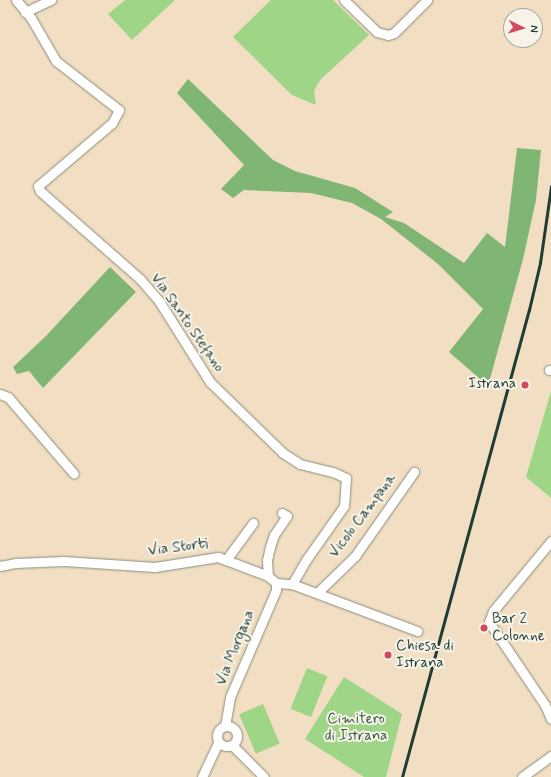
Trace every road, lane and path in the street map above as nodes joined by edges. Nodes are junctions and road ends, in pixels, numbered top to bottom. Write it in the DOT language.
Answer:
graph roads {
  1 [pos="16,0"];
  2 [pos="51,0"];
  3 [pos="344,0"];
  4 [pos="427,0"];
  5 [pos="25,12"];
  6 [pos="0,394"];
  7 [pos="414,472"];
  8 [pos="74,474"];
  9 [pos="282,513"];
  10 [pos="253,523"];
  11 [pos="549,547"];
  12 [pos="226,560"];
  13 [pos="0,566"];
  14 [pos="268,576"];
  15 [pos="276,583"];
  16 [pos="292,584"];
  17 [pos="317,593"];
  18 [pos="417,631"];
  19 [pos="551,719"];
  20 [pos="226,726"];
  21 [pos="218,742"];
  22 [pos="232,745"];
  23 [pos="551,756"];
  24 [pos="202,777"];
  25 [pos="264,777"];
  26 [pos="522,777"];
  1 -- 5 [label="street, Via Santo Stefano"];
  2 -- 5 [label="street"];
  3 -- 4 [label="street"];
  5 -- 16 [label="street, Via Santo Stefano"];
  6 -- 8 [label="street"];
  7 -- 17 [label="street, Vicolo Campana"];
  9 -- 14 [label="street"];
  10 -- 12 [label="street"];
  11 -- 19 [label="street"];
  12 -- 13 [label="street, Via Storti"];
  12 -- 14 [label="street, Via Storti"];
  14 -- 15 [label="street, Via Storti"];
  15 -- 16 [label="street"];
  15 -- 20 [label="street, Via Morgana"];
  16 -- 17 [label="street"];
  17 -- 18 [label="street"];
  20 -- 21 [label="street, Via Morgana"];
  20 -- 22 [label="street"];
  21 -- 22 [label="street"];
  21 -- 24 [label="street, Via Morgana"];
  22 -- 25 [label="street"];
  23 -- 26 [label="street"];
}
